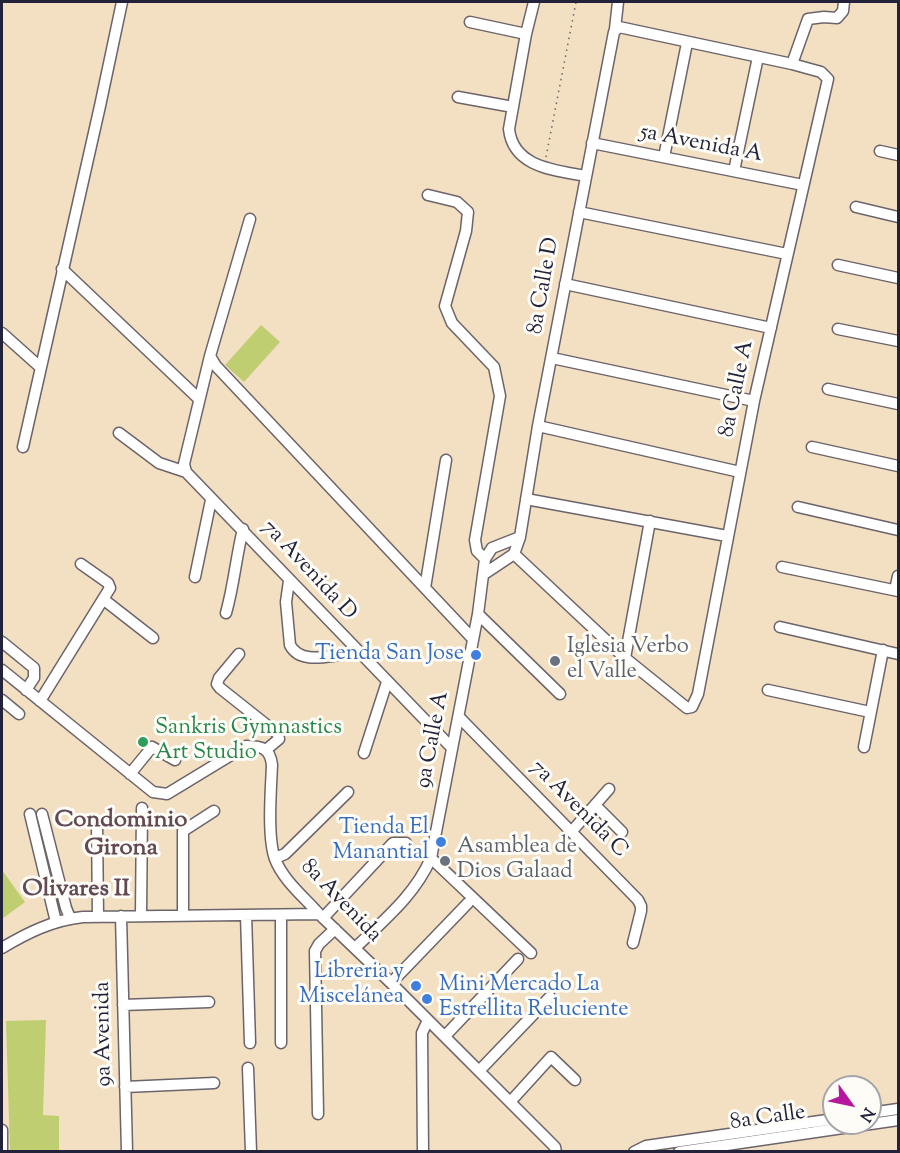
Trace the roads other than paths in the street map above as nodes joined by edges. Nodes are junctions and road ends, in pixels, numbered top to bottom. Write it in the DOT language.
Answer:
graph roads {
  1 [pos="122,2"];
  2 [pos="534,2"];
  3 [pos="618,2"];
  4 [pos="844,2"];
  5 [pos="470,22"];
  6 [pos="617,28"];
  7 [pos="526,34"];
  8 [pos="687,43"];
  9 [pos="758,57"];
  10 [pos="792,64"];
  11 [pos="458,97"];
  12 [pos="513,107"];
  13 [pos="592,143"];
  14 [pos="880,151"];
  15 [pos="898,155"];
  16 [pos="664,157"];
  17 [pos="734,171"];
  18 [pos="585,176"];
  19 [pos="803,185"];
  20 [pos="428,195"];
  21 [pos="856,207"];
  22 [pos="579,212"];
  23 [pos="898,217"];
  24 [pos="249,219"];
  25 [pos="787,254"];
  26 [pos="838,265"];
  27 [pos="62,269"];
  28 [pos="898,278"];
  29 [pos="565,284"];
  30 [pos="771,328"];
  31 [pos="838,329"];
  32 [pos="2,333"];
  33 [pos="898,341"];
  34 [pos="210,356"];
  35 [pos="552,358"];
  36 [pos="40,367"];
  37 [pos="828,389"];
  38 [pos="199,399"];
  39 [pos="754,401"];
  40 [pos="898,404"];
  41 [pos="538,426"];
  42 [pos="119,434"];
  43 [pos="22,447"];
  44 [pos="812,447"];
  45 [pos="446,460"];
  46 [pos="898,466"];
  47 [pos="186,472"];
  48 [pos="740,472"];
  49 [pos="211,500"];
  50 [pos="526,500"];
  51 [pos="798,507"];
  52 [pos="650,521"];
  53 [pos="243,529"];
  54 [pos="898,530"];
  55 [pos="727,536"];
  56 [pos="520,537"];
  57 [pos="514,554"];
  58 [pos="485,559"];
  59 [pos="81,564"];
  60 [pos="782,567"];
  61 [pos="484,574"];
  62 [pos="898,576"];
  63 [pos="195,577"];
  64 [pos="290,581"];
  65 [pos="425,588"];
  66 [pos="897,591"];
  67 [pos="103,600"];
  68 [pos="225,613"];
  69 [pos="478,614"];
  70 [pos="780,627"];
  71 [pos="153,638"];
  72 [pos="473,639"];
  73 [pos="2,642"];
  74 [pos="883,651"];
  75 [pos="239,654"];
  76 [pos="898,654"];
  77 [pos="339,655"];
  78 [pos="625,658"];
  79 [pos="2,670"];
  80 [pos="387,682"];
  81 [pos="26,690"];
  82 [pos="768,690"];
  83 [pos="560,694"];
  84 [pos="2,700"];
  85 [pos="40,701"];
  86 [pos="870,712"];
  87 [pos="19,714"];
  88 [pos="459,717"];
  89 [pos="864,747"];
  90 [pos="452,748"];
  91 [pos="267,749"];
  92 [pos="364,753"];
  93 [pos="175,760"];
  94 [pos="130,774"];
  95 [pos="609,789"];
  96 [pos="348,792"];
  97 [pos="595,805"];
  98 [pos="142,808"];
  99 [pos="214,811"];
  100 [pos="30,814"];
  101 [pos="42,814"];
  102 [pos="97,823"];
  103 [pos="572,831"];
  104 [pos="622,832"];
  105 [pos="405,843"];
  106 [pos="275,858"];
  107 [pos="431,858"];
  108 [pos="468,903"];
  109 [pos="183,915"];
  110 [pos="246,915"];
  111 [pos="281,915"];
  112 [pos="121,916"];
  113 [pos="141,916"];
  114 [pos="321,916"];
  115 [pos="98,917"];
  116 [pos="70,918"];
  117 [pos="56,922"];
  118 [pos="335,928"];
  119 [pos="633,943"];
  120 [pos="2,948"];
  121 [pos="356,948"];
  122 [pos="531,953"];
  123 [pos="518,959"];
  124 [pos="391,982"];
  125 [pos="550,997"];
  126 [pos="209,1002"];
  127 [pos="123,1005"];
  128 [pos="428,1020"];
  129 [pos="445,1036"];
  130 [pos="250,1043"];
  131 [pos="281,1043"];
  132 [pos="248,1068"];
  133 [pos="479,1071"];
  134 [pos="575,1080"];
  135 [pos="214,1083"];
  136 [pos="125,1088"];
  137 [pos="511,1101"];
  138 [pos="898,1109"];
  139 [pos="882,1111"];
  140 [pos="318,1114"];
  141 [pos="898,1120"];
  142 [pos="822,1121"];
  143 [pos="2,1130"];
  144 [pos="2,1152"];
  145 [pos="127,1152"];
  146 [pos="251,1152"];
  147 [pos="423,1152"];
  148 [pos="556,1152"];
  149 [pos="634,1152"];
  150 [pos="679,1152"];
  1 -- 27 [label="street"];
  2 -- 7 [label="street"];
  3 -- 6 [label="street, 8a Calle D"];
  4 -- 10 [label="street"];
  5 -- 7 [label="street"];
  6 -- 8 [label="street"];
  6 -- 13 [label="street, 8a Calle D"];
  7 -- 12 [label="street"];
  8 -- 9 [label="street"];
  8 -- 16 [label="street"];
  9 -- 10 [label="street"];
  9 -- 17 [label="street"];
  10 -- 19 [label="street, 8a Calle A"];
  11 -- 12 [label="street"];
  12 -- 18 [label="street"];
  13 -- 16 [label="street, 5a Avenida A"];
  13 -- 18 [label="street, 8a Calle D"];
  14 -- 15 [label="street"];
  16 -- 17 [label="street, 5a Avenida A"];
  17 -- 19 [label="street, 5a Avenida A"];
  18 -- 22 [label="street, 8a Calle D"];
  19 -- 25 [label="street, 8a Calle A"];
  20 -- 58 [label="street, 9a Calle A"];
  21 -- 23 [label="street"];
  22 -- 25 [label="street"];
  22 -- 29 [label="street, 8a Calle D"];
  24 -- 34 [label="street"];
  25 -- 30 [label="street, 8a Calle A"];
  26 -- 28 [label="street"];
  27 -- 36 [label="street"];
  27 -- 38 [label="street"];
  29 -- 30 [label="street"];
  29 -- 35 [label="street, 8a Calle D"];
  30 -- 39 [label="street, 8a Calle A"];
  31 -- 33 [label="street"];
  32 -- 36 [label="street"];
  34 -- 38 [label="street"];
  34 -- 65 [label="street"];
  35 -- 39 [label="street"];
  35 -- 41 [label="street, 8a Calle D"];
  36 -- 43 [label="street"];
  37 -- 40 [label="street"];
  38 -- 47 [label="street"];
  39 -- 48 [label="street, 8a Calle A"];
  41 -- 48 [label="street"];
  41 -- 50 [label="street, 8a Calle D"];
  42 -- 47 [label="street"];
  44 -- 46 [label="street"];
  45 -- 65 [label="street"];
  47 -- 49 [label="street, 7a Avenida D"];
  48 -- 55 [label="street, 8a Calle A"];
  49 -- 53 [label="street, 7a Avenida D"];
  49 -- 63 [label="street"];
  50 -- 52 [label="street"];
  50 -- 56 [label="street, 8a Calle D"];
  51 -- 54 [label="street"];
  52 -- 55 [label="street"];
  52 -- 78 [label="street"];
  53 -- 64 [label="street, 7a Avenida D"];
  53 -- 68 [label="street"];
  55 -- 78 [label="street, 8a Calle A"];
  56 -- 57 [label="street, 8a Calle D"];
  56 -- 58 [label="street"];
  57 -- 61 [label="street"];
  57 -- 78 [label="street"];
  58 -- 61 [label="street, 9a Calle A"];
  59 -- 67 [label="street"];
  60 -- 66 [label="street"];
  61 -- 69 [label="street, 9a Calle A"];
  62 -- 66 [label="street"];
  64 -- 77 [label="street"];
  64 -- 80 [label="street, 7a Avenida D"];
  65 -- 72 [label="street"];
  67 -- 71 [label="street"];
  67 -- 85 [label="street"];
  69 -- 72 [label="street, 9a Calle A"];
  69 -- 83 [label="street"];
  70 -- 74 [label="street"];
  72 -- 88 [label="street, 9a Calle A"];
  73 -- 81 [label="street"];
  74 -- 76 [label="street"];
  74 -- 86 [label="street"];
  75 -- 91 [label="street, 8a Avenida"];
  79 -- 81 [label="street"];
  80 -- 90 [label="street, 7a Avenida D"];
  80 -- 92 [label="street"];
  81 -- 85 [label="street"];
  82 -- 86 [label="street"];
  84 -- 87 [label="street"];
  85 -- 94 [label="street"];
  86 -- 89 [label="street"];
  88 -- 90 [label="street, 9a Calle A"];
  88 -- 103 [label="street, 7a Avenida C"];
  90 -- 107 [label="street, 9a Calle A"];
  91 -- 94 [label="street"];
  91 -- 106 [label="street, 8a Avenida"];
  93 -- 94 [label="street"];
  95 -- 97 [label="street"];
  96 -- 106 [label="street"];
  97 -- 103 [label="street"];
  97 -- 104 [label="street"];
  98 -- 113 [label="street"];
  99 -- 109 [label="street"];
  100 -- 117 [label="street"];
  101 -- 116 [label="street"];
  102 -- 115 [label="street"];
  103 -- 119 [label="street, 7a Avenida C"];
  105 -- 114 [label="street"];
  106 -- 114 [label="street, 8a Avenida"];
  107 -- 121 [label="street, 9a Calle A"];
  107 -- 122 [label="street"];
  108 -- 124 [label="street"];
  109 -- 110 [label="street"];
  109 -- 113 [label="street"];
  110 -- 111 [label="street"];
  110 -- 130 [label="street"];
  111 -- 114 [label="street"];
  111 -- 131 [label="street"];
  112 -- 113 [label="street"];
  112 -- 115 [label="street"];
  112 -- 127 [label="street, 9a Avenida"];
  114 -- 118 [label="street, 8a Avenida"];
  115 -- 116 [label="street"];
  116 -- 117 [label="street"];
  117 -- 120 [label="street"];
  118 -- 121 [label="street, 8a Avenida"];
  118 -- 140 [label="street"];
  121 -- 124 [label="street, 8a Avenida"];
  123 -- 129 [label="street"];
  124 -- 128 [label="street, 8a Avenida"];
  125 -- 133 [label="street"];
  126 -- 127 [label="street"];
  127 -- 136 [label="street, 9a Avenida"];
  128 -- 129 [label="street, 8a Avenida"];
  128 -- 147 [label="street"];
  129 -- 133 [label="street, 8a Avenida"];
  132 -- 146 [label="street"];
  133 -- 137 [label="street, 8a Avenida"];
  134 -- 137 [label="street"];
  135 -- 136 [label="street"];
  136 -- 145 [label="street, 9a Avenida"];
  137 -- 148 [label="street, 8a Avenida"];
  138 -- 139 [label="street"];
  141 -- 150 [label="street, 8a Calle"];
  142 -- 149 [label="street, 8a Calle"];
  143 -- 144 [label="street"];
}
